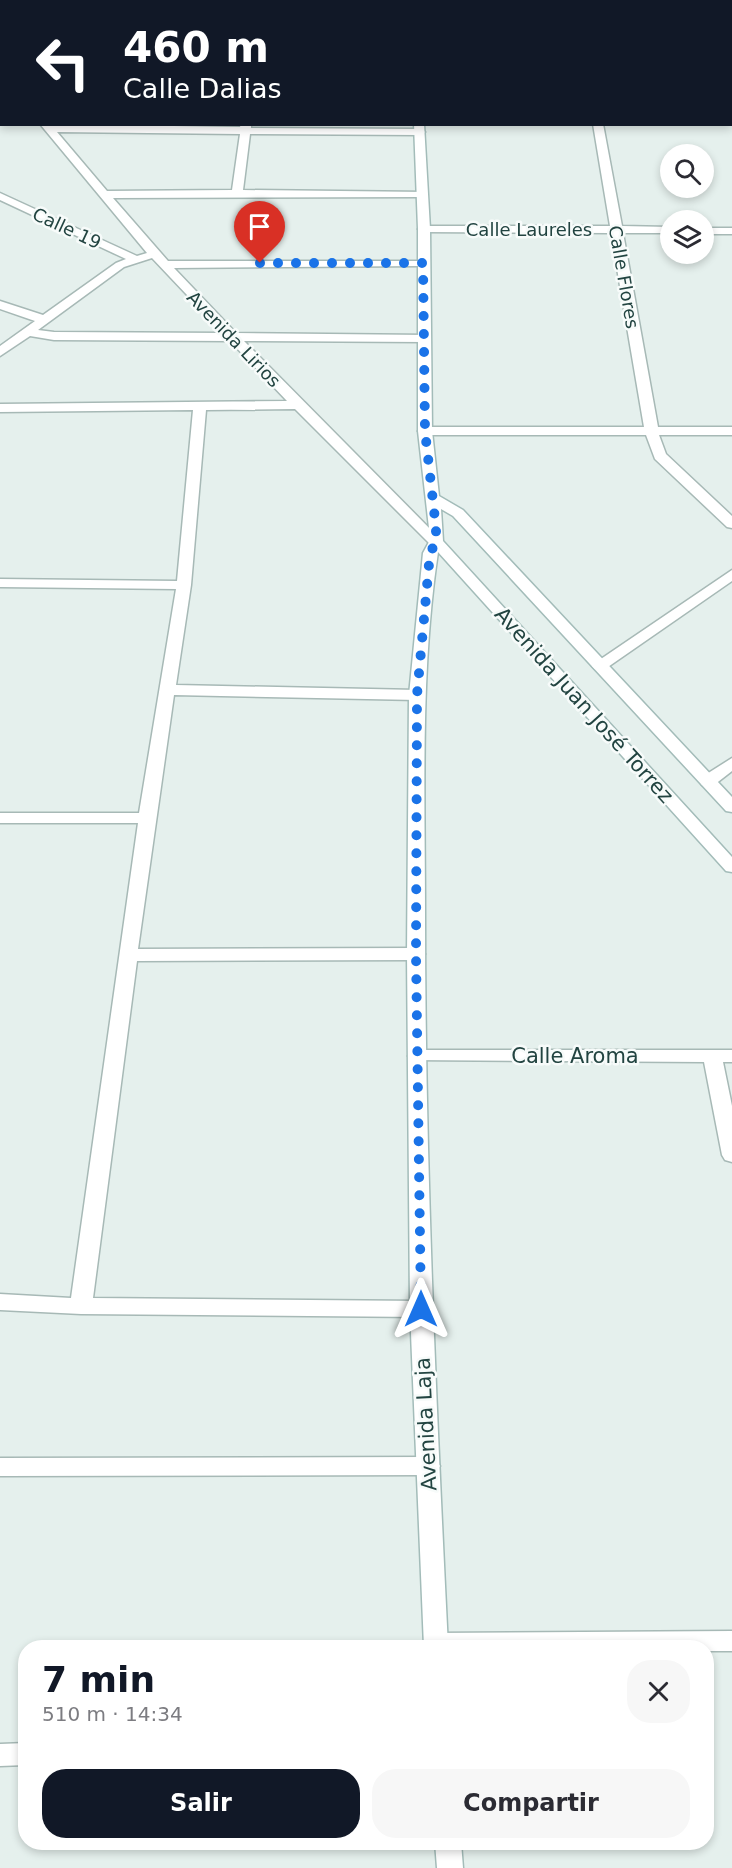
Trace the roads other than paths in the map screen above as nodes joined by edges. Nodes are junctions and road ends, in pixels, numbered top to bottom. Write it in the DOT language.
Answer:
graph roads {
  1 [pos="598,126"];
  2 [pos="47,127"];
  3 [pos="246,128"];
  4 [pos="419,128"];
  5 [pos="237,193"];
  6 [pos="422,194"];
  7 [pos="103,195"];
  8 [pos="0,196"];
  9 [pos="424,229"];
  10 [pos="615,230"];
  11 [pos="660,230"];
  12 [pos="714,231"];
  13 [pos="732,231"];
  14 [pos="154,254"];
  15 [pos="134,259"];
  16 [pos="423,263"];
  17 [pos="164,265"];
  18 [pos="0,304"];
  19 [pos="45,320"];
  20 [pos="28,332"];
  21 [pos="232,338"];
  22 [pos="424,338"];
  23 [pos="0,352"];
  24 [pos="298,405"];
  25 [pos="200,406"];
  26 [pos="0,408"];
  27 [pos="651,430"];
  28 [pos="425,431"];
  29 [pos="732,431"];
  30 [pos="433,498"];
  31 [pos="732,524"];
  32 [pos="436,542"];
  33 [pos="732,574"];
  34 [pos="0,583"];
  35 [pos="184,585"];
  36 [pos="600,666"];
  37 [pos="167,690"];
  38 [pos="417,695"];
  39 [pos="732,763"];
  40 [pos="708,781"];
  41 [pos="732,807"];
  42 [pos="0,818"];
  43 [pos="147,818"];
  44 [pos="732,867"];
  45 [pos="416,954"];
  46 [pos="130,955"];
  47 [pos="418,1056"];
  48 [pos="722,1056"];
  49 [pos="732,1155"];
  50 [pos="0,1302"];
  51 [pos="81,1306"];
  52 [pos="421,1309"];
  53 [pos="428,1466"];
  54 [pos="0,1467"];
  55 [pos="436,1640"];
  56 [pos="714,1641"];
  57 [pos="732,1641"];
  58 [pos="18,1754"];
  59 [pos="0,1755"];
  60 [pos="449,1850"];
  61 [pos="450,1868"];
  1 -- 10 [label="street, Calle Flores"];
  2 -- 3 [label="street"];
  2 -- 7 [label="street, Avenida Lirios"];
  3 -- 4 [label="street"];
  3 -- 5 [label="street"];
  4 -- 6 [label="street, Avenida Laja"];
  5 -- 6 [label="street"];
  5 -- 7 [label="street"];
  6 -- 9 [label="street, Avenida Laja"];
  7 -- 14 [label="street, Avenida Lirios"];
  8 -- 15 [label="street, Calle 19"];
  9 -- 10 [label="street, Calle Laureles"];
  9 -- 16 [label="street, Avenida Laja"];
  10 -- 11 [label="street, Calle Laureles"];
  10 -- 27 [label="street, Calle Flores"];
  12 -- 13 [label="street"];
  14 -- 15 [label="street"];
  14 -- 17 [label="street, Avenida Lirios"];
  15 -- 19 [label="street"];
  16 -- 17 [label="street"];
  16 -- 22 [label="street, Avenida Laja"];
  17 -- 21 [label="street, Avenida Lirios"];
  18 -- 19 [label="street"];
  19 -- 20 [label="street"];
  20 -- 21 [label="street"];
  20 -- 23 [label="street"];
  21 -- 22 [label="street"];
  21 -- 24 [label="street, Avenida Lirios"];
  22 -- 28 [label="street, Avenida Laja"];
  24 -- 25 [label="street"];
  24 -- 32 [label="street, Avenida Lirios"];
  25 -- 26 [label="street"];
  25 -- 35 [label="street"];
  27 -- 28 [label="street"];
  27 -- 29 [label="street"];
  27 -- 31 [label="street, Calle Flores"];
  28 -- 30 [label="street, Avenida Laja"];
  30 -- 32 [label="street, Avenida Laja"];
  30 -- 36 [label="street"];
  32 -- 38 [label="street, Avenida Laja"];
  32 -- 44 [label="street, Avenida Juan José Torrez"];
  33 -- 36 [label="street"];
  34 -- 35 [label="street"];
  35 -- 37 [label="street"];
  36 -- 40 [label="street"];
  37 -- 38 [label="street"];
  37 -- 43 [label="street"];
  38 -- 45 [label="street, Avenida Laja"];
  39 -- 40 [label="street"];
  40 -- 41 [label="street"];
  42 -- 43 [label="street"];
  43 -- 46 [label="street"];
  45 -- 46 [label="street"];
  45 -- 47 [label="street, Avenida Laja"];
  46 -- 51 [label="street"];
  47 -- 48 [label="street, Calle Aroma"];
  47 -- 52 [label="street, Avenida Laja"];
  48 -- 49 [label="street"];
  50 -- 51 [label="street"];
  51 -- 52 [label="street"];
  52 -- 53 [label="street, Avenida Laja"];
  53 -- 54 [label="street"];
  53 -- 55 [label="street, Avenida Laja"];
  56 -- 57 [label="street"];
  58 -- 59 [label="street"];
  60 -- 61 [label="street"];
}
